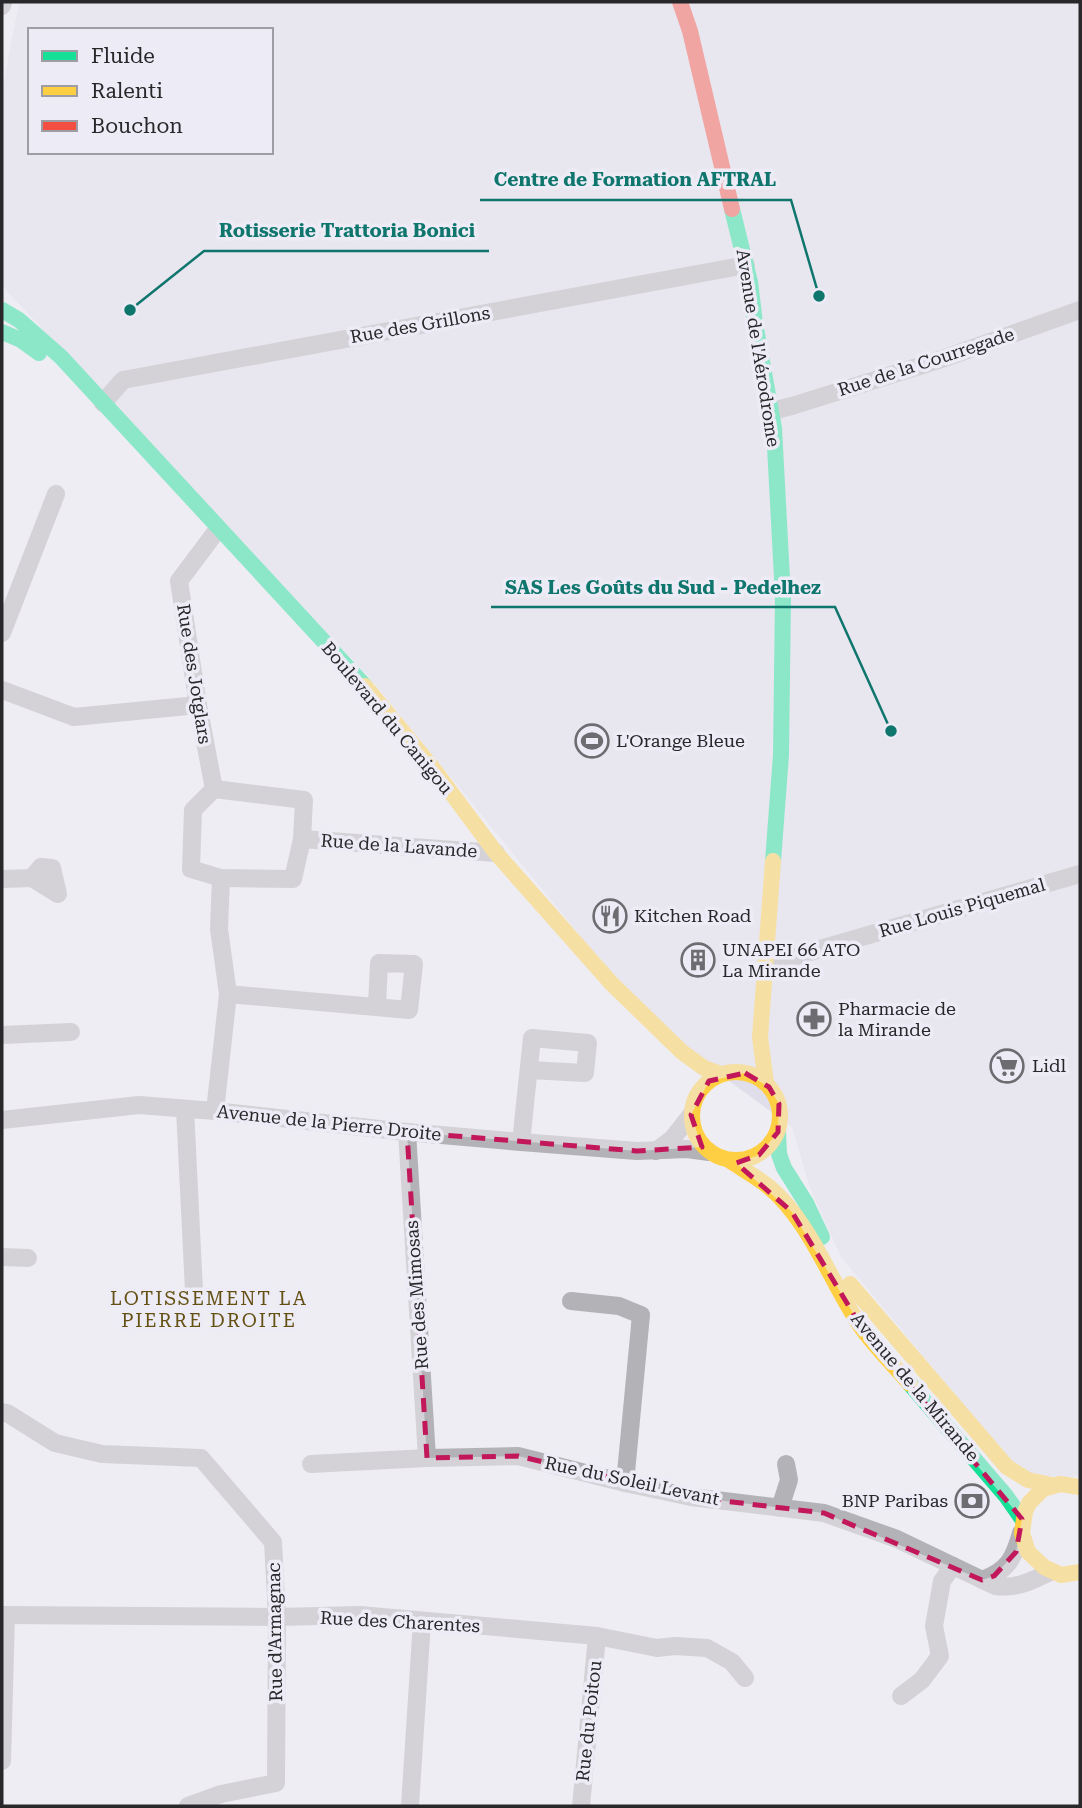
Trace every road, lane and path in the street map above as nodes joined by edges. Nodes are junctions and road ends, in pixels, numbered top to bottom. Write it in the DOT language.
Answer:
graph roads {
  1 [pos="680,2"];
  2 [pos="747,265"];
  3 [pos="2,310"];
  4 [pos="1080,310"];
  5 [pos="2,332"];
  6 [pos="88,387"];
  7 [pos="103,402"];
  8 [pos="772,411"];
  9 [pos="56,494"];
  10 [pos="218,529"];
  11 [pos="2,633"];
  12 [pos="2,690"];
  13 [pos="198,705"];
  14 [pos="214,789"];
  15 [pos="302,839"];
  16 [pos="496,853"];
  17 [pos="1080,874"];
  18 [pos="32,878"];
  19 [pos="221,878"];
  20 [pos="2,879"];
  21 [pos="765,968"];
  22 [pos="228,994"];
  23 [pos="377,1006"];
  24 [pos="71,1032"];
  25 [pos="2,1035"];
  26 [pos="760,1037"];
  27 [pos="682,1052"];
  28 [pos="530,1070"];
  29 [pos="727,1073"];
  30 [pos="766,1083"];
  31 [pos="693,1108"];
  32 [pos="185,1109"];
  33 [pos="215,1111"];
  34 [pos="2,1120"];
  35 [pos="407,1132"];
  36 [pos="778,1132"];
  37 [pos="521,1142"];
  38 [pos="656,1151"];
  39 [pos="709,1152"];
  40 [pos="729,1160"];
  41 [pos="2,1257"];
  42 [pos="28,1258"];
  43 [pos="194,1291"];
  44 [pos="570,1301"];
  45 [pos="2,1412"];
  46 [pos="427,1458"];
  47 [pos="311,1464"];
  48 [pos="786,1464"];
  49 [pos="625,1483"];
  50 [pos="1052,1485"];
  51 [pos="1080,1487"];
  52 [pos="779,1508"];
  53 [pos="1022,1526"];
  54 [pos="953,1566"];
  55 [pos="1065,1573"];
  56 [pos="982,1580"];
  57 [pos="1080,1582"];
  58 [pos="4,1615"];
  59 [pos="277,1617"];
  60 [pos="422,1621"];
  61 [pos="597,1636"];
  62 [pos="744,1678"];
  63 [pos="901,1696"];
  64 [pos="2,1761"];
  65 [pos="188,1806"];
  66 [pos="410,1806"];
  67 [pos="581,1806"];
  1 -- 2 [label="main road, Avenue de l'Aérodrome"];
  2 -- 7 [label="street, Rue des Grillons"];
  2 -- 8 [label="main road, Avenue de l'Aérodrome"];
  3 -- 6 [label="main road, Boulevard du Canigou"];
  4 -- 8 [label="street, Rue de la Courregade"];
  5 -- 6 [label="main road, Boulevard du Canigou"];
  6 -- 7 [label="main road, Boulevard du Canigou"];
  7 -- 10 [label="main road, Boulevard du Canigou"];
  8 -- 21 [label="main road, Avenue de l'Aérodrome"];
  9 -- 11 [label="street"];
  10 -- 13 [label="street, Rue des Jotglars"];
  10 -- 16 [label="main road, Boulevard du Canigou"];
  12 -- 13 [label="street"];
  13 -- 14 [label="street, Rue des Jotglars"];
  14 -- 15 [label="street"];
  14 -- 19 [label="street"];
  15 -- 16 [label="street, Rue de la Lavande"];
  15 -- 19 [label="street"];
  16 -- 27 [label="main road, Boulevard du Canigou"];
  17 -- 21 [label="street, Rue Louis Piquemal"];
  18 -- 20 [label="street"];
  19 -- 22 [label="street"];
  21 -- 26 [label="main road, Avenue de l'Aérodrome"];
  22 -- 23 [label="street"];
  22 -- 33 [label="street"];
  24 -- 25 [label="street"];
  26 -- 29 [label="main road"];
  26 -- 30 [label="main road, Avenue de l'Aérodrome"];
  27 -- 29 [label="main road, Boulevard du Canigou"];
  27 -- 31 [label="main road, Boulevard du Canigou"];
  28 -- 37 [label="street"];
  29 -- 30 [label="main road"];
  29 -- 31 [label="main road"];
  30 -- 36 [label="main road"];
  31 -- 38 [label="street"];
  31 -- 39 [label="main road"];
  32 -- 33 [label="street, Avenue de la Pierre Droite"];
  32 -- 34 [label="street, Avenue de la Pierre Droite"];
  32 -- 43 [label="street"];
  33 -- 35 [label="street, Avenue de la Pierre Droite"];
  35 -- 37 [label="street, Avenue de la Pierre Droite"];
  35 -- 46 [label="street, Rue des Mimosas"];
  36 -- 40 [label="main road"];
  36 -- 50 [label="main road, Avenue de la Mirande"];
  37 -- 38 [label="street, Avenue de la Pierre Droite"];
  38 -- 39 [label="street, Avenue de la Pierre Droite"];
  39 -- 40 [label="main road"];
  40 -- 53 [label="main road, Avenue de la Mirande"];
  41 -- 42 [label="street"];
  44 -- 49 [label="street"];
  45 -- 59 [label="street, Rue d'Armagnac"];
  46 -- 47 [label="street, Rue du Soleil Levant"];
  46 -- 49 [label="street, Rue du Soleil Levant"];
  48 -- 52 [label="street"];
  49 -- 52 [label="street, Rue du Soleil Levant"];
  50 -- 51 [label="main road, Avenue de la Mirande"];
  50 -- 53 [label="main road"];
  52 -- 54 [label="street, Rue du Soleil Levant"];
  53 -- 55 [label="main road, Avenue de la Mirande"];
  53 -- 56 [label="street"];
  54 -- 56 [label="street, Rue du Soleil Levant"];
  54 -- 63 [label="street"];
  55 -- 56 [label="street, Rue du Soleil Levant"];
  55 -- 57 [label="main road"];
  58 -- 59 [label="street, Rue des Charentes"];
  58 -- 64 [label="street"];
  59 -- 60 [label="street, Rue des Charentes"];
  59 -- 65 [label="street, Rue d'Armagnac"];
  60 -- 61 [label="street, Rue des Charentes"];
  60 -- 66 [label="street"];
  61 -- 62 [label="street, Rue des Charentes"];
  61 -- 67 [label="street, Rue du Poitou"];
}
